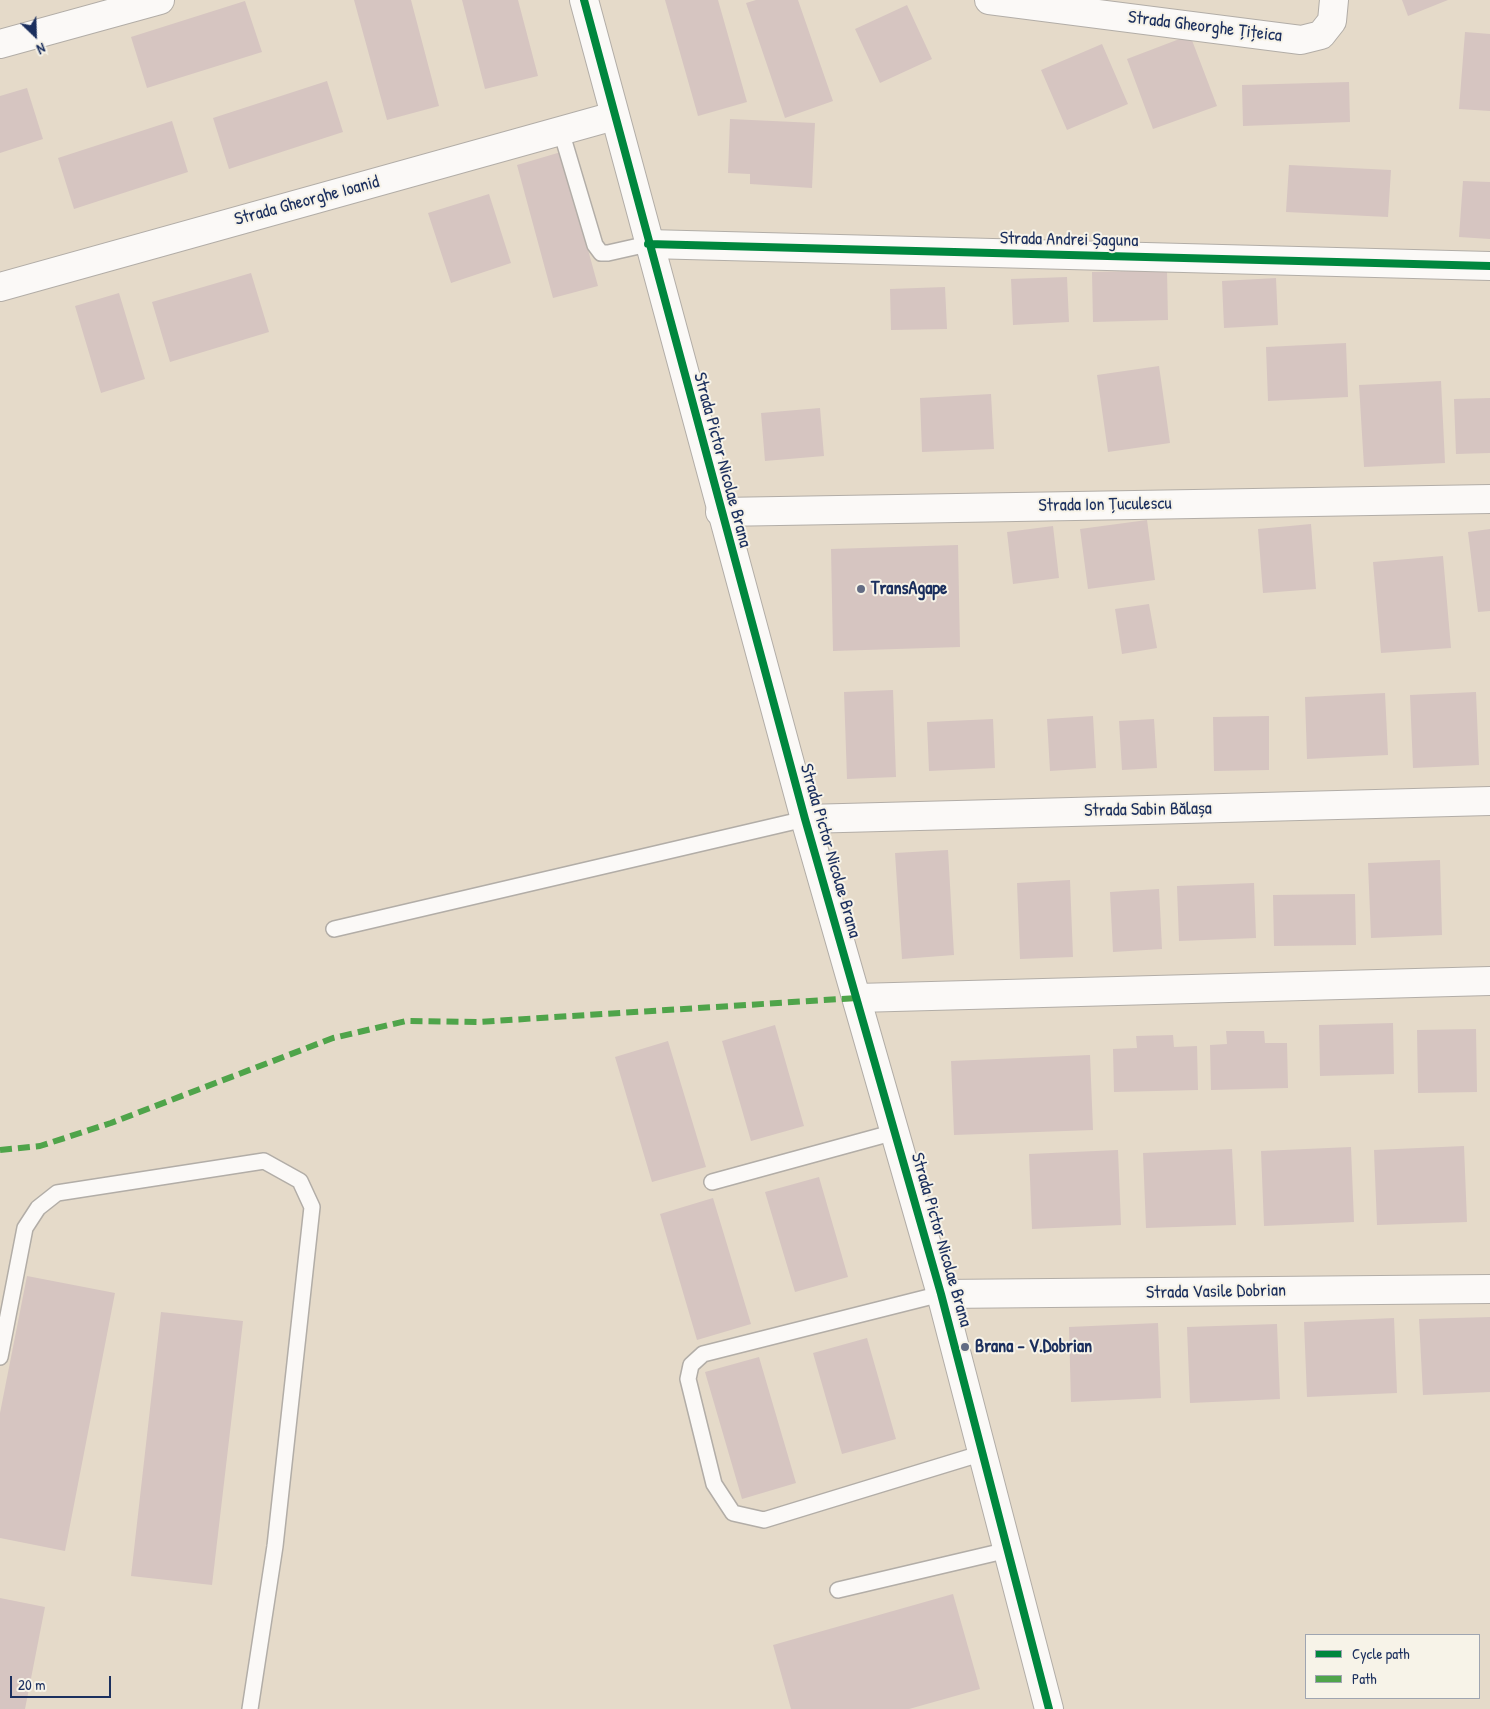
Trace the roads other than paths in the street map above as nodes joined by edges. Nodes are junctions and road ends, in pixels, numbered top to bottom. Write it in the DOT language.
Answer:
graph roads {
  1 [pos="160,0"];
  2 [pos="584,0"];
  3 [pos="989,0"];
  4 [pos="1334,0"];
  5 [pos="0,44"];
  6 [pos="614,116"];
  7 [pos="561,131"];
  8 [pos="648,244"];
  9 [pos="1490,266"];
  10 [pos="0,287"];
  11 [pos="1490,499"];
  12 [pos="720,512"];
  13 [pos="1490,801"];
  14 [pos="805,819"];
  15 [pos="334,929"];
  16 [pos="1490,981"];
  17 [pos="857,998"];
  18 [pos="895,1132"];
  19 [pos="712,1182"];
  20 [pos="1490,1289"];
  21 [pos="942,1294"];
  22 [pos="0,1357"];
  23 [pos="983,1453"];
  24 [pos="1008,1550"];
  25 [pos="838,1590"];
  26 [pos="250,1709"];
  27 [pos="1049,1709"];
  1 -- 5 [label="street"];
  2 -- 6 [label="street, Strada Pictor Nicolae Brana"];
  3 -- 4 [label="street, Strada Gheorghe Țițeica"];
  6 -- 7 [label="street, Strada Gheorghe Ioanid"];
  6 -- 8 [label="street, Strada Pictor Nicolae Brana"];
  7 -- 8 [label="lane"];
  7 -- 10 [label="street, Strada Gheorghe Ioanid"];
  8 -- 9 [label="street, Strada Andrei Șaguna"];
  8 -- 12 [label="street, Strada Pictor Nicolae Brana"];
  11 -- 12 [label="street, Strada Ion Țuculescu"];
  12 -- 14 [label="street, Strada Pictor Nicolae Brana"];
  13 -- 14 [label="street, Strada Sabin Bălașa"];
  14 -- 15 [label="lane"];
  14 -- 17 [label="street, Strada Pictor Nicolae Brana"];
  16 -- 17 [label="street"];
  17 -- 18 [label="street, Strada Pictor Nicolae Brana"];
  18 -- 19 [label="lane"];
  18 -- 21 [label="street, Strada Pictor Nicolae Brana"];
  20 -- 21 [label="street, Strada Vasile Dobrian"];
  21 -- 23 [label="street, Strada Pictor Nicolae Brana"];
  21 -- 23 [label="lane"];
  22 -- 26 [label="lane"];
  23 -- 24 [label="street, Strada Pictor Nicolae Brana"];
  24 -- 25 [label="lane"];
  24 -- 27 [label="street, Strada Pictor Nicolae Brana"];
}
